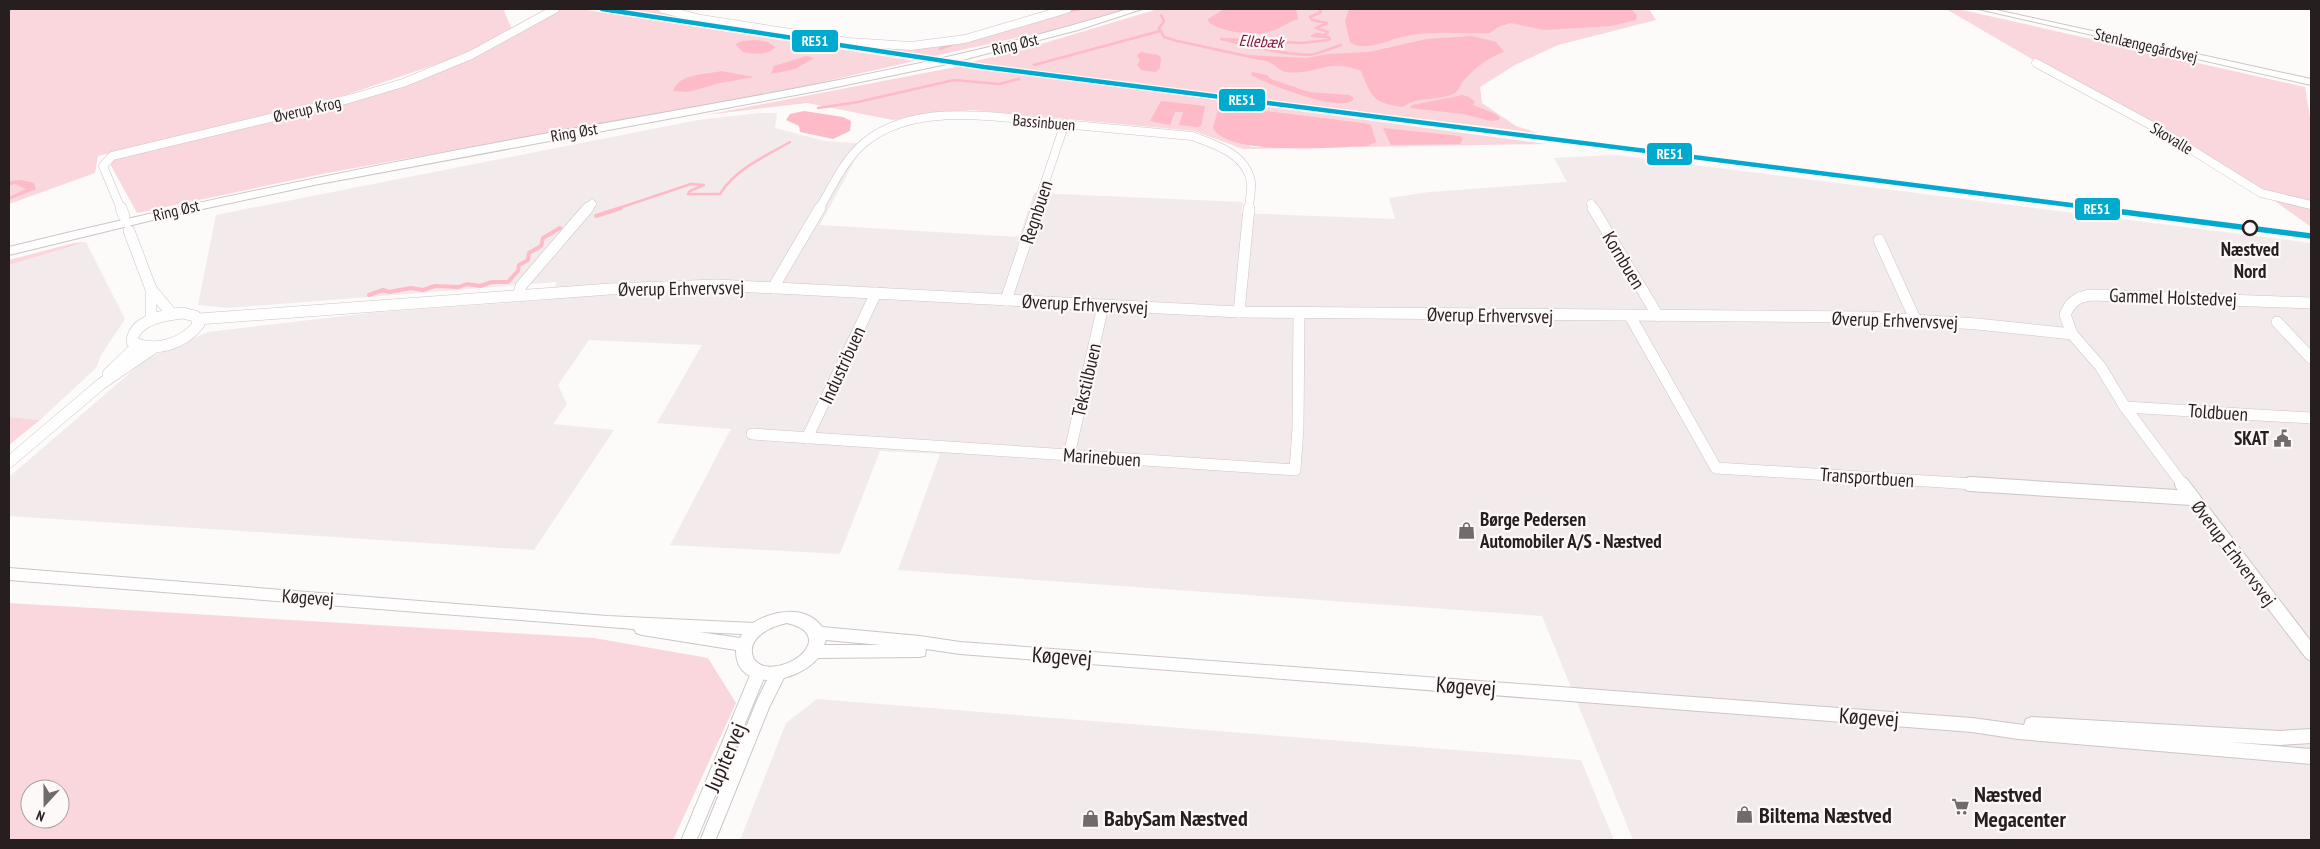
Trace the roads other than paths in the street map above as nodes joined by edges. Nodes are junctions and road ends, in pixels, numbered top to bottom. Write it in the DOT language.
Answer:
graph roads {
  1 [pos="555,9"];
  2 [pos="663,9"];
  3 [pos="1067,9"];
  4 [pos="1137,9"];
  5 [pos="1982,9"];
  6 [pos="2036,63"];
  7 [pos="2311,82"];
  8 [pos="1065,124"];
  9 [pos="592,204"];
  10 [pos="1591,204"];
  11 [pos="2311,205"];
  12 [pos="124,216"];
  13 [pos="129,231"];
  14 [pos="1879,240"];
  15 [pos="9,251"];
  16 [pos="773,288"];
  17 [pos="151,289"];
  18 [pos="876,293"];
  19 [pos="518,296"];
  20 [pos="1006,300"];
  21 [pos="2311,303"];
  22 [pos="1103,306"];
  23 [pos="1239,312"];
  24 [pos="1299,313"];
  25 [pos="172,314"];
  26 [pos="1630,316"];
  27 [pos="1658,316"];
  28 [pos="1915,319"];
  29 [pos="151,320"];
  30 [pos="2277,322"];
  31 [pos="197,324"];
  32 [pos="2072,334"];
  33 [pos="137,346"];
  34 [pos="156,347"];
  35 [pos="2311,358"];
  36 [pos="101,384"];
  37 [pos="2125,407"];
  38 [pos="2311,418"];
  39 [pos="752,434"];
  40 [pos="807,438"];
  41 [pos="1069,455"];
  42 [pos="9,462"];
  43 [pos="2192,498"];
  44 [pos="9,574"];
  45 [pos="607,622"];
  46 [pos="756,629"];
  47 [pos="818,634"];
  48 [pos="744,645"];
  49 [pos="960,648"];
  50 [pos="815,652"];
  51 [pos="2309,652"];
  52 [pos="760,672"];
  53 [pos="778,674"];
  54 [pos="1972,725"];
  55 [pos="2311,736"];
  56 [pos="2311,757"];
  57 [pos="689,840"];
  58 [pos="708,840"];
  1 -- 12 [label="street, Øverup Krog"];
  2 -- 3 [label="street"];
  4 -- 15 [label="main road, Ring Øst"];
  5 -- 7 [label="street, Stenlængegårdsvej"];
  6 -- 11 [label="street, Skovalle"];
  8 -- 16 [label="street, Bassinbuen"];
  8 -- 20 [label="street, Regnbuen"];
  8 -- 23 [label="street, Bassinbuen"];
  9 -- 19 [label="street"];
  10 -- 27 [label="street, Kornbuen"];
  13 -- 17 [label="street"];
  14 -- 28 [label="street"];
  16 -- 18 [label="street, Øverup Erhvervsvej"];
  16 -- 19 [label="street, Øverup Erhvervsvej"];
  17 -- 25 [label="street"];
  17 -- 29 [label="street"];
  18 -- 20 [label="street, Øverup Erhvervsvej"];
  18 -- 40 [label="street, Industribuen"];
  19 -- 31 [label="street, Øverup Erhvervsvej"];
  20 -- 22 [label="street, Øverup Erhvervsvej"];
  21 -- 32 [label="street, Gammel Holstedvej"];
  22 -- 23 [label="street, Øverup Erhvervsvej"];
  22 -- 41 [label="street, Tekstilbuen"];
  23 -- 24 [label="street, Øverup Erhvervsvej"];
  24 -- 26 [label="street, Øverup Erhvervsvej"];
  24 -- 41 [label="street, Marinebuen"];
  25 -- 29 [label="street"];
  25 -- 31 [label="street"];
  26 -- 27 [label="street, Øverup Erhvervsvej"];
  26 -- 43 [label="street, Transportbuen"];
  27 -- 28 [label="street, Øverup Erhvervsvej"];
  28 -- 32 [label="street, Øverup Erhvervsvej"];
  29 -- 33 [label="street"];
  30 -- 35 [label="street"];
  31 -- 34 [label="street"];
  32 -- 37 [label="street, Øverup Erhvervsvej"];
  33 -- 34 [label="street"];
  33 -- 36 [label="street"];
  34 -- 36 [label="street"];
  36 -- 42 [label="street"];
  37 -- 38 [label="street, Toldbuen"];
  37 -- 43 [label="street, Øverup Erhvervsvej"];
  39 -- 40 [label="street, Marinebuen"];
  40 -- 41 [label="street, Marinebuen"];
  43 -- 51 [label="street, Øverup Erhvervsvej"];
  44 -- 45 [label="street, Køgevej"];
  45 -- 46 [label="street, Køgevej"];
  45 -- 48 [label="street, Køgevej"];
  46 -- 47 [label="street"];
  46 -- 48 [label="street"];
  47 -- 49 [label="street, Køgevej"];
  47 -- 50 [label="street"];
  48 -- 52 [label="street"];
  49 -- 50 [label="street, Køgevej"];
  49 -- 54 [label="street, Køgevej"];
  50 -- 53 [label="street"];
  52 -- 53 [label="street"];
  52 -- 57 [label="street, Jupitervej"];
  53 -- 58 [label="street, Jupitervej"];
  54 -- 55 [label="street, Køgevej"];
  54 -- 56 [label="street, Køgevej"];
}
